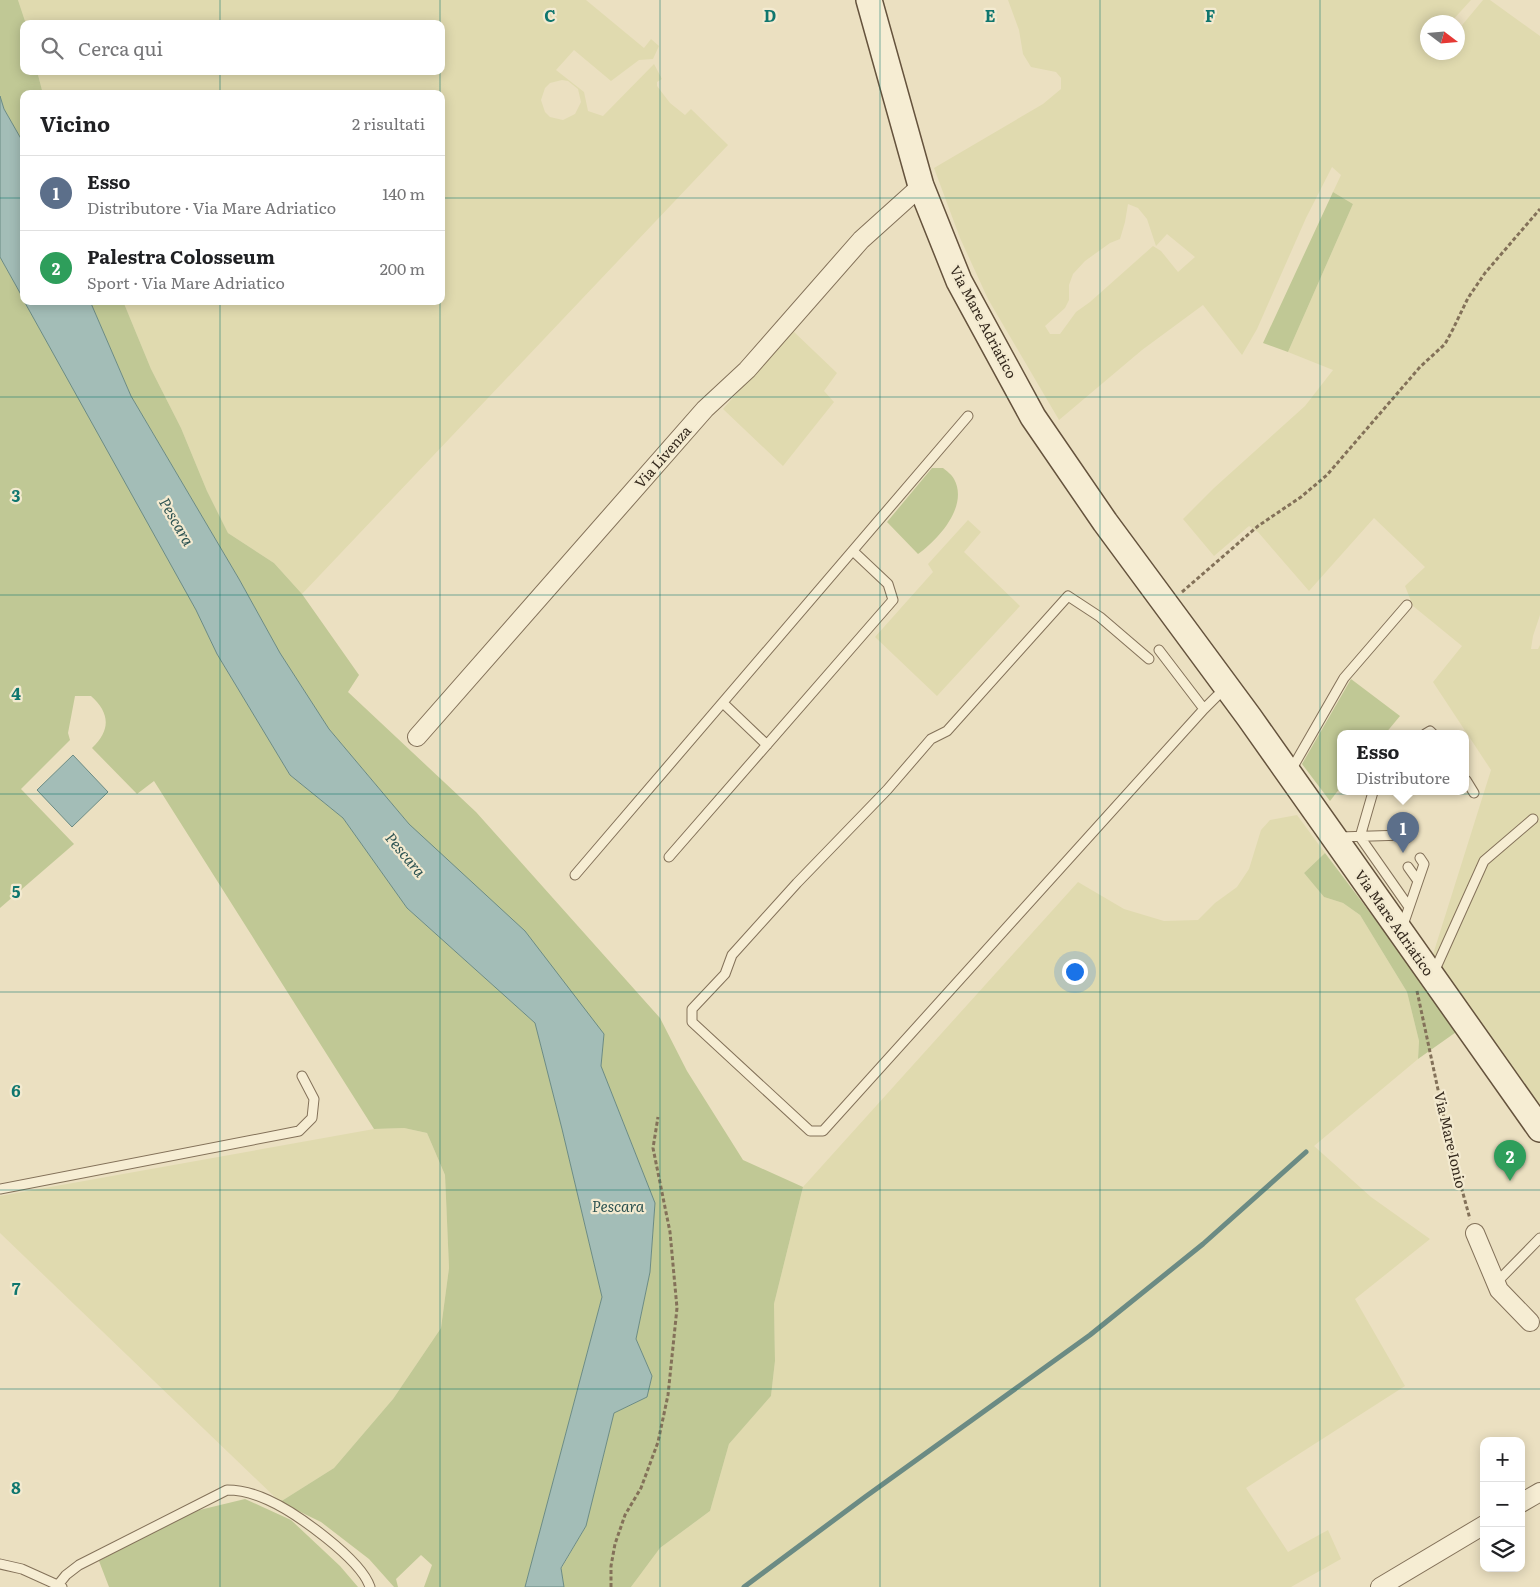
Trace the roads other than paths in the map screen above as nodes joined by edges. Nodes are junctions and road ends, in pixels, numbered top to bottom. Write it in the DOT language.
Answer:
graph roads {
  1 [pos="869,0"];
  2 [pos="921,186"];
  3 [pos="968,416"];
  4 [pos="853,550"];
  5 [pos="1152,584"];
  6 [pos="1407,605"];
  7 [pos="1173,638"];
  8 [pos="1149,659"];
  9 [pos="1212,692"];
  10 [pos="723,703"];
  11 [pos="417,737"];
  12 [pos="767,745"];
  13 [pos="1289,774"];
  14 [pos="1469,785"];
  15 [pos="1474,793"];
  16 [pos="1372,795"];
  17 [pos="1533,818"];
  18 [pos="1360,836"];
  19 [pos="1386,836"];
  20 [pos="1333,838"];
  21 [pos="1407,838"];
  22 [pos="1393,845"];
  23 [pos="669,857"];
  24 [pos="1420,858"];
  25 [pos="1408,866"];
  26 [pos="576,875"];
  27 [pos="1418,881"];
  28 [pos="1409,907"];
  29 [pos="1400,933"];
  30 [pos="1424,983"];
  31 [pos="302,1076"];
  32 [pos="1540,1129"];
  33 [pos="0,1188"];
  34 [pos="1475,1234"];
  35 [pos="1540,1238"];
  36 [pos="1496,1284"];
  37 [pos="1530,1322"];
  38 [pos="1540,1492"];
  39 [pos="1525,1501"];
  40 [pos="1481,1527"];
  41 [pos="0,1564"];
  42 [pos="60,1586"];
  43 [pos="370,1587"];
  44 [pos="1380,1587"];
  1 -- 2 [label="main road, Via Mare Adriatico"];
  2 -- 5 [label="main road, Via Mare Adriatico"];
  2 -- 11 [label="street, Via Livenza"];
  3 -- 4 [label="lane"];
  4 -- 10 [label="lane"];
  4 -- 12 [label="lane"];
  5 -- 7 [label="main road, Via Mare Adriatico"];
  5 -- 7 [label="main road, Via Mare Adriatico"];
  6 -- 13 [label="lane"];
  7 -- 9 [label="main road, Via Mare Adriatico"];
  8 -- 9 [label="lane"];
  9 -- 13 [label="main road, Via Mare Adriatico"];
  10 -- 12 [label="lane"];
  10 -- 26 [label="lane"];
  12 -- 23 [label="lane"];
  13 -- 20 [label="main road, Via Mare Adriatico"];
  14 -- 15 [label="lane"];
  16 -- 18 [label="lane"];
  17 -- 30 [label="lane"];
  18 -- 19 [label="lane"];
  18 -- 20 [label="lane"];
  18 -- 28 [label="lane"];
  19 -- 21 [label="lane"];
  19 -- 22 [label="lane"];
  20 -- 29 [label="main road, Via Mare Adriatico"];
  24 -- 27 [label="lane"];
  25 -- 27 [label="lane"];
  27 -- 28 [label="lane"];
  28 -- 29 [label="lane"];
  29 -- 30 [label="main road, Via Mare Adriatico"];
  30 -- 32 [label="main road, Via Mare Adriatico"];
  31 -- 33 [label="lane"];
  34 -- 36 [label="street"];
  35 -- 36 [label="lane"];
  36 -- 37 [label="street"];
  38 -- 39 [label="street"];
  40 -- 44 [label="street"];
  41 -- 42 [label="lane"];
  42 -- 43 [label="lane"];
}
